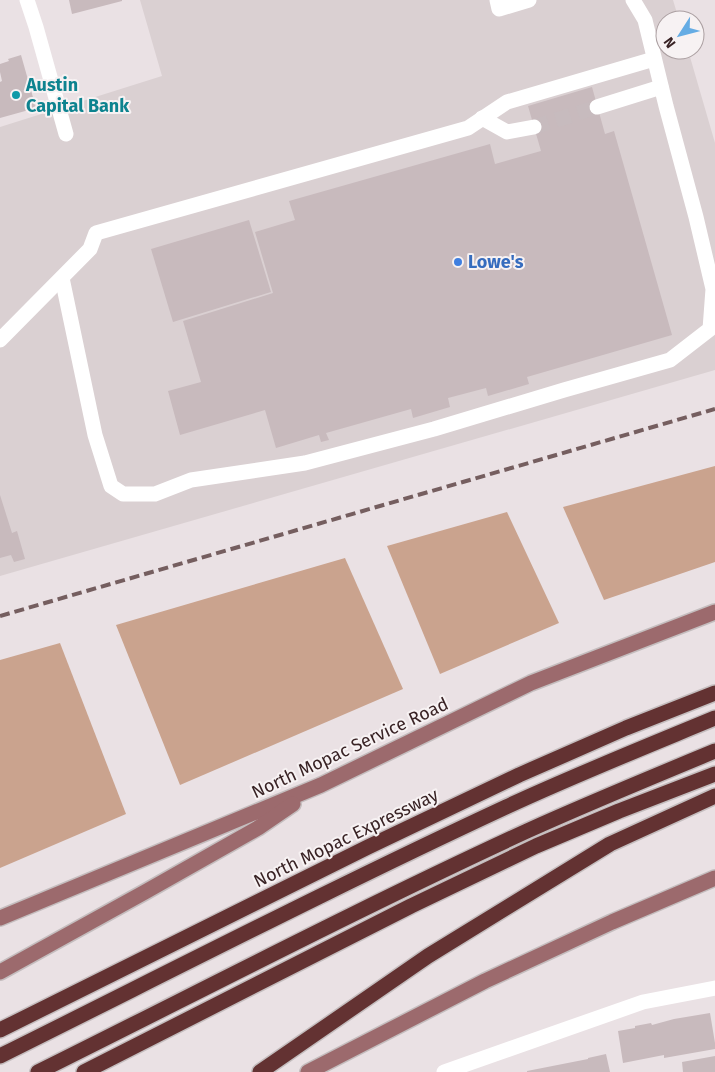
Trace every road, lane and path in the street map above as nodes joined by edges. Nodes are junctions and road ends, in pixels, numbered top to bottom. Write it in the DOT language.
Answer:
graph roads {
  1 [pos="26,0"];
  2 [pos="497,0"];
  3 [pos="530,0"];
  4 [pos="633,0"];
  5 [pos="654,59"];
  6 [pos="661,87"];
  7 [pos="597,107"];
  8 [pos="482,118"];
  9 [pos="534,127"];
  10 [pos="66,134"];
  11 [pos="62,278"];
  12 [pos="0,340"];
  13 [pos="715,612"];
  14 [pos="715,693"];
  15 [pos="715,718"];
  16 [pos="715,751"];
  17 [pos="715,774"];
  18 [pos="321,785"];
  19 [pos="715,796"];
  20 [pos="715,878"];
  21 [pos="0,918"];
  22 [pos="0,972"];
  23 [pos="715,988"];
  24 [pos="0,1030"];
  25 [pos="0,1056"];
  26 [pos="38,1072"];
  27 [pos="84,1072"];
  28 [pos="260,1072"];
  29 [pos="308,1072"];
  30 [pos="444,1072"];
  1 -- 10 [label="lane"];
  2 -- 3 [label="lane"];
  4 -- 5 [label="lane"];
  5 -- 6 [label="lane"];
  5 -- 8 [label="lane"];
  6 -- 7 [label="lane"];
  6 -- 11 [label="lane"];
  8 -- 9 [label="lane"];
  8 -- 11 [label="lane"];
  11 -- 12 [label="lane"];
  13 -- 18 [label="main road, North Mopac Service Road"];
  14 -- 24 [label="highway, North Mopac Expressway"];
  15 -- 25 [label="highway"];
  16 -- 26 [label="highway"];
  17 -- 27 [label="highway"];
  18 -- 21 [label="main road, North Mopac Service Road"];
  18 -- 22 [label="main road"];
  19 -- 28 [label="highway"];
  20 -- 29 [label="main road"];
  23 -- 30 [label="lane"];
}
